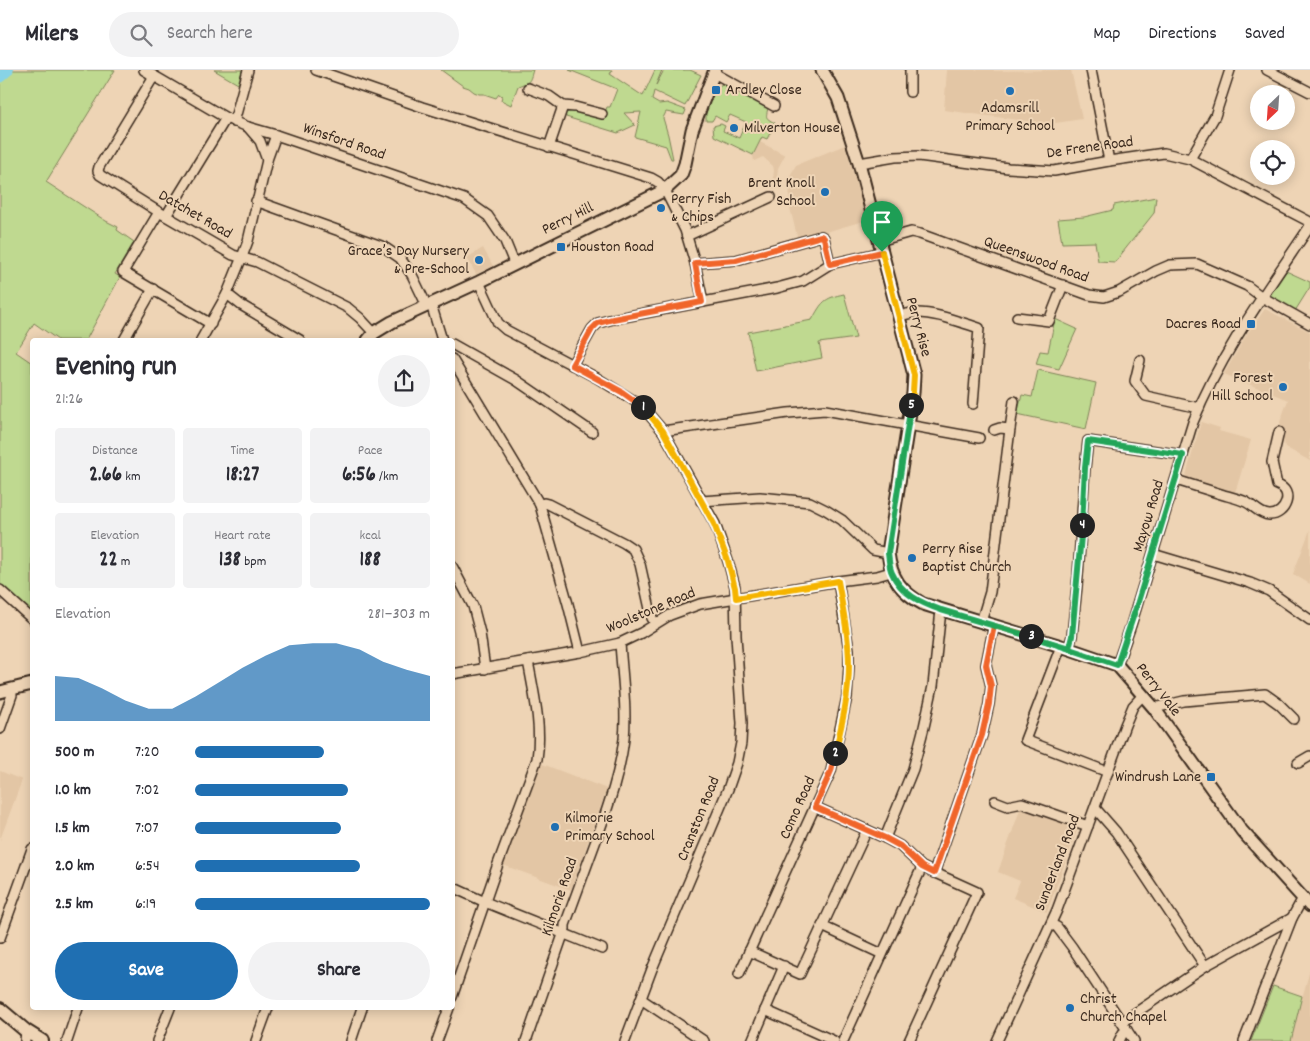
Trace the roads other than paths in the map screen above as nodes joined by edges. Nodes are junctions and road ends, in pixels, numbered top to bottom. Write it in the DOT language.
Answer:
graph roads {
  1 [pos="144,70"];
  2 [pos="248,70"];
  3 [pos="316,70"];
  4 [pos="822,70"];
  5 [pos="910,70"];
  6 [pos="1091,70"];
  7 [pos="1230,70"];
  8 [pos="1267,70"];
  9 [pos="715,72"];
  10 [pos="154,76"];
  11 [pos="528,88"];
  12 [pos="910,92"];
  13 [pos="1310,92"];
  14 [pos="563,106"];
  15 [pos="774,106"];
  16 [pos="602,114"];
  17 [pos="230,120"];
  18 [pos="248,127"];
  19 [pos="276,135"];
  20 [pos="549,147"];
  21 [pos="1190,159"];
  22 [pos="267,160"];
  23 [pos="1109,161"];
  24 [pos="860,163"];
  25 [pos="665,190"];
  26 [pos="771,197"];
  27 [pos="256,201"];
  28 [pos="162,214"];
  29 [pos="1310,224"];
  30 [pos="687,236"];
  31 [pos="881,247"];
  32 [pos="242,257"];
  33 [pos="514,263"];
  34 [pos="695,263"];
  35 [pos="830,264"];
  36 [pos="478,282"];
  37 [pos="1063,285"];
  38 [pos="153,289"];
  39 [pos="227,294"];
  40 [pos="1262,297"];
  41 [pos="702,302"];
  42 [pos="429,305"];
  43 [pos="899,316"];
  44 [pos="1017,317"];
  45 [pos="211,324"];
  46 [pos="1310,324"];
  47 [pos="371,336"];
  48 [pos="125,338"];
  49 [pos="203,338"];
  50 [pos="297,338"];
  51 [pos="441,338"];
  52 [pos="455,346"];
  53 [pos="1140,360"];
  54 [pos="455,364"];
  55 [pos="572,365"];
  56 [pos="1014,400"];
  57 [pos="973,404"];
  58 [pos="1199,408"];
  59 [pos="908,426"];
  60 [pos="994,430"];
  61 [pos="1010,430"];
  62 [pos="663,431"];
  63 [pos="592,432"];
  64 [pos="1279,432"];
  65 [pos="979,438"];
  66 [pos="1183,455"];
  67 [pos="1176,480"];
  68 [pos="701,500"];
  69 [pos="540,505"];
  70 [pos="888,553"];
  71 [pos="1153,554"];
  72 [pos="455,572"];
  73 [pos="891,572"];
  74 [pos="838,581"];
  75 [pos="1,591"];
  76 [pos="736,598"];
  77 [pos="941,610"];
  78 [pos="30,617"];
  79 [pos="1310,620"];
  80 [pos="981,622"];
  81 [pos="655,624"];
  82 [pos="994,626"];
  83 [pos="620,643"];
  84 [pos="1065,647"];
  85 [pos="580,652"];
  86 [pos="528,661"];
  87 [pos="1117,665"];
  88 [pos="485,669"];
  89 [pos="455,674"];
  90 [pos="30,685"];
  91 [pos="5,691"];
  92 [pos="1143,696"];
  93 [pos="1154,708"];
  94 [pos="1294,720"];
  95 [pos="0,729"];
  96 [pos="1310,756"];
  97 [pos="1298,763"];
  98 [pos="1108,772"];
  99 [pos="995,801"];
  100 [pos="815,807"];
  101 [pos="1095,808"];
  102 [pos="1088,826"];
  103 [pos="867,830"];
  104 [pos="885,838"];
  105 [pos="30,855"];
  106 [pos="922,867"];
  107 [pos="934,873"];
  108 [pos="455,888"];
  109 [pos="485,902"];
  110 [pos="1306,902"];
  111 [pos="1292,918"];
  112 [pos="1051,924"];
  113 [pos="822,926"];
  114 [pos="564,929"];
  115 [pos="0,938"];
  116 [pos="602,949"];
  117 [pos="749,951"];
  118 [pos="882,954"];
  119 [pos="784,966"];
  120 [pos="1205,966"];
  121 [pos="739,974"];
  122 [pos="455,987"];
  123 [pos="641,999"];
  124 [pos="0,1010"];
  125 [pos="77,1010"];
  126 [pos="169,1010"];
  127 [pos="267,1010"];
  128 [pos="361,1010"];
  129 [pos="448,1010"];
  130 [pos="765,1010"];
  131 [pos="1122,1022"];
  132 [pos="1127,1030"];
  133 [pos="26,1036"];
  134 [pos="42,1041"];
  135 [pos="67,1041"];
  136 [pos="157,1041"];
  137 [pos="256,1041"];
  138 [pos="351,1041"];
  139 [pos="437,1041"];
  140 [pos="526,1041"];
  141 [pos="624,1041"];
  142 [pos="704,1041"];
  143 [pos="752,1041"];
  144 [pos="834,1041"];
  145 [pos="842,1041"];
  146 [pos="909,1041"];
  147 [pos="997,1041"];
  148 [pos="1119,1041"];
  149 [pos="1134,1041"];
  150 [pos="1244,1041"];
  1 -- 10 [label="street, Winsford Road"];
  2 -- 17 [label="street"];
  3 -- 20 [label="street"];
  4 -- 24 [label="main road, Perry Rise"];
  5 -- 12 [label="street"];
  6 -- 23 [label="street"];
  7 -- 21 [label="street"];
  8 -- 13 [label="street"];
  9 -- 15 [label="street"];
  9 -- 25 [label="main road, Perry Hill"];
  10 -- 17 [label="street, Winsford Road"];
  10 -- 28 [label="street, Datchet Road"];
  11 -- 14 [label="street"];
  14 -- 16 [label="street"];
  14 -- 20 [label="street"];
  17 -- 18 [label="street, Winsford Road"];
  17 -- 28 [label="street"];
  18 -- 19 [label="street, Winsford Road"];
  18 -- 22 [label="street"];
  19 -- 22 [label="street"];
  19 -- 33 [label="street, Winsford Road"];
  20 -- 25 [label="street"];
  21 -- 23 [label="street, De Frene Road"];
  21 -- 29 [label="street, De Frene Road"];
  22 -- 27 [label="street"];
  23 -- 24 [label="street, De Frene Road"];
  24 -- 31 [label="main road, Perry Rise"];
  25 -- 30 [label="street"];
  25 -- 33 [label="main road, Perry Hill"];
  26 -- 30 [label="street"];
  27 -- 32 [label="street"];
  27 -- 42 [label="street"];
  28 -- 32 [label="street, Datchet Road"];
  28 -- 38 [label="street"];
  29 -- 40 [label="street, Mayow Road"];
  30 -- 34 [label="street"];
  31 -- 35 [label="street, Queenswood Road"];
  31 -- 37 [label="street, Queenswood Road"];
  31 -- 43 [label="main road, Perry Rise"];
  32 -- 39 [label="street"];
  32 -- 47 [label="street, Datchet Road"];
  33 -- 36 [label="main road, Perry Hill"];
  34 -- 35 [label="street"];
  34 -- 41 [label="street"];
  35 -- 41 [label="street, Queenswood Road"];
  36 -- 42 [label="main road, Perry Hill"];
  36 -- 55 [label="street"];
  37 -- 40 [label="street, Queenswood Road"];
  37 -- 44 [label="street"];
  38 -- 45 [label="street"];
  38 -- 48 [label="street"];
  39 -- 45 [label="street"];
  39 -- 50 [label="street"];
  40 -- 46 [label="street"];
  40 -- 58 [label="street, Mayow Road"];
  41 -- 55 [label="street, Queenswood Road"];
  42 -- 47 [label="main road, Perry Hill"];
  42 -- 51 [label="street"];
  43 -- 57 [label="street"];
  43 -- 59 [label="main road, Perry Rise"];
  45 -- 49 [label="street"];
  52 -- 63 [label="street"];
  53 -- 58 [label="street"];
  54 -- 69 [label="street"];
  55 -- 62 [label="street"];
  56 -- 61 [label="street"];
  58 -- 66 [label="street, Mayow Road"];
  59 -- 62 [label="street"];
  59 -- 65 [label="street"];
  59 -- 70 [label="main road, Perry Rise"];
  60 -- 61 [label="street"];
  61 -- 80 [label="street"];
  62 -- 68 [label="street"];
  64 -- 67 [label="street"];
  66 -- 67 [label="street, Mayow Road"];
  66 -- 84 [label="street"];
  67 -- 71 [label="street, Mayow Road"];
  68 -- 70 [label="street"];
  68 -- 76 [label="street"];
  69 -- 81 [label="street"];
  69 -- 85 [label="street"];
  70 -- 73 [label="main road, Perry Rise"];
  71 -- 79 [label="street"];
  71 -- 87 [label="street, Mayow Road"];
  72 -- 88 [label="street"];
  73 -- 74 [label="street, Woolstone Road"];
  73 -- 77 [label="main road, Perry Vale"];
  74 -- 76 [label="street, Woolstone Road"];
  74 -- 100 [label="street, Como Road"];
  75 -- 78 [label="street"];
  76 -- 81 [label="street, Woolstone Road"];
  76 -- 123 [label="street, Cranston Road"];
  77 -- 80 [label="main road, Perry Vale"];
  77 -- 104 [label="street"];
  80 -- 82 [label="main road, Perry Vale"];
  81 -- 83 [label="street, Woolstone Road"];
  82 -- 84 [label="main road, Perry Vale"];
  82 -- 107 [label="street"];
  83 -- 85 [label="street, Woolstone Road"];
  83 -- 114 [label="street, Kilmorie Road"];
  84 -- 87 [label="main road, Perry Vale"];
  84 -- 98 [label="street"];
  85 -- 86 [label="street, Woolstone Road"];
  86 -- 88 [label="street, Woolstone Road"];
  86 -- 109 [label="street"];
  87 -- 92 [label="main road, Perry Vale"];
  88 -- 89 [label="street, Woolstone Road"];
  90 -- 91 [label="main road"];
  91 -- 95 [label="street"];
  92 -- 93 [label="main road, Perry Vale"];
  92 -- 98 [label="street, Sunderland Road"];
  93 -- 94 [label="street"];
  93 -- 110 [label="main road, Perry Vale"];
  96 -- 97 [label="street"];
  98 -- 101 [label="street, Sunderland Road"];
  99 -- 102 [label="street"];
  100 -- 103 [label="street"];
  100 -- 117 [label="street, Como Road"];
  101 -- 102 [label="street, Sunderland Road"];
  101 -- 120 [label="street"];
  102 -- 112 [label="street, Sunderland Road"];
  103 -- 104 [label="street"];
  103 -- 113 [label="street"];
  104 -- 106 [label="street"];
  105 -- 115 [label="street"];
  106 -- 107 [label="street"];
  106 -- 118 [label="street"];
  107 -- 146 [label="street"];
  108 -- 109 [label="street"];
  109 -- 114 [label="street"];
  109 -- 122 [label="street"];
  110 -- 111 [label="street"];
  111 -- 120 [label="street"];
  111 -- 150 [label="street"];
  112 -- 131 [label="street"];
  112 -- 147 [label="street, Sunderland Road"];
  113 -- 118 [label="street"];
  113 -- 119 [label="street"];
  114 -- 116 [label="street"];
  114 -- 140 [label="street, Kilmorie Road"];
  117 -- 119 [label="street"];
  117 -- 121 [label="street, Como Road"];
  118 -- 145 [label="street"];
  119 -- 130 [label="street"];
  120 -- 131 [label="street"];
  123 -- 141 [label="street, Cranston Road"];
  123 -- 142 [label="street"];
  124 -- 133 [label="highway"];
  125 -- 135 [label="street"];
  126 -- 136 [label="street"];
  127 -- 137 [label="street"];
  128 -- 138 [label="street"];
  129 -- 139 [label="street"];
  130 -- 143 [label="street"];
  130 -- 144 [label="street"];
  131 -- 132 [label="street"];
  132 -- 148 [label="street"];
  132 -- 149 [label="street"];
  133 -- 134 [label="highway"];
}
